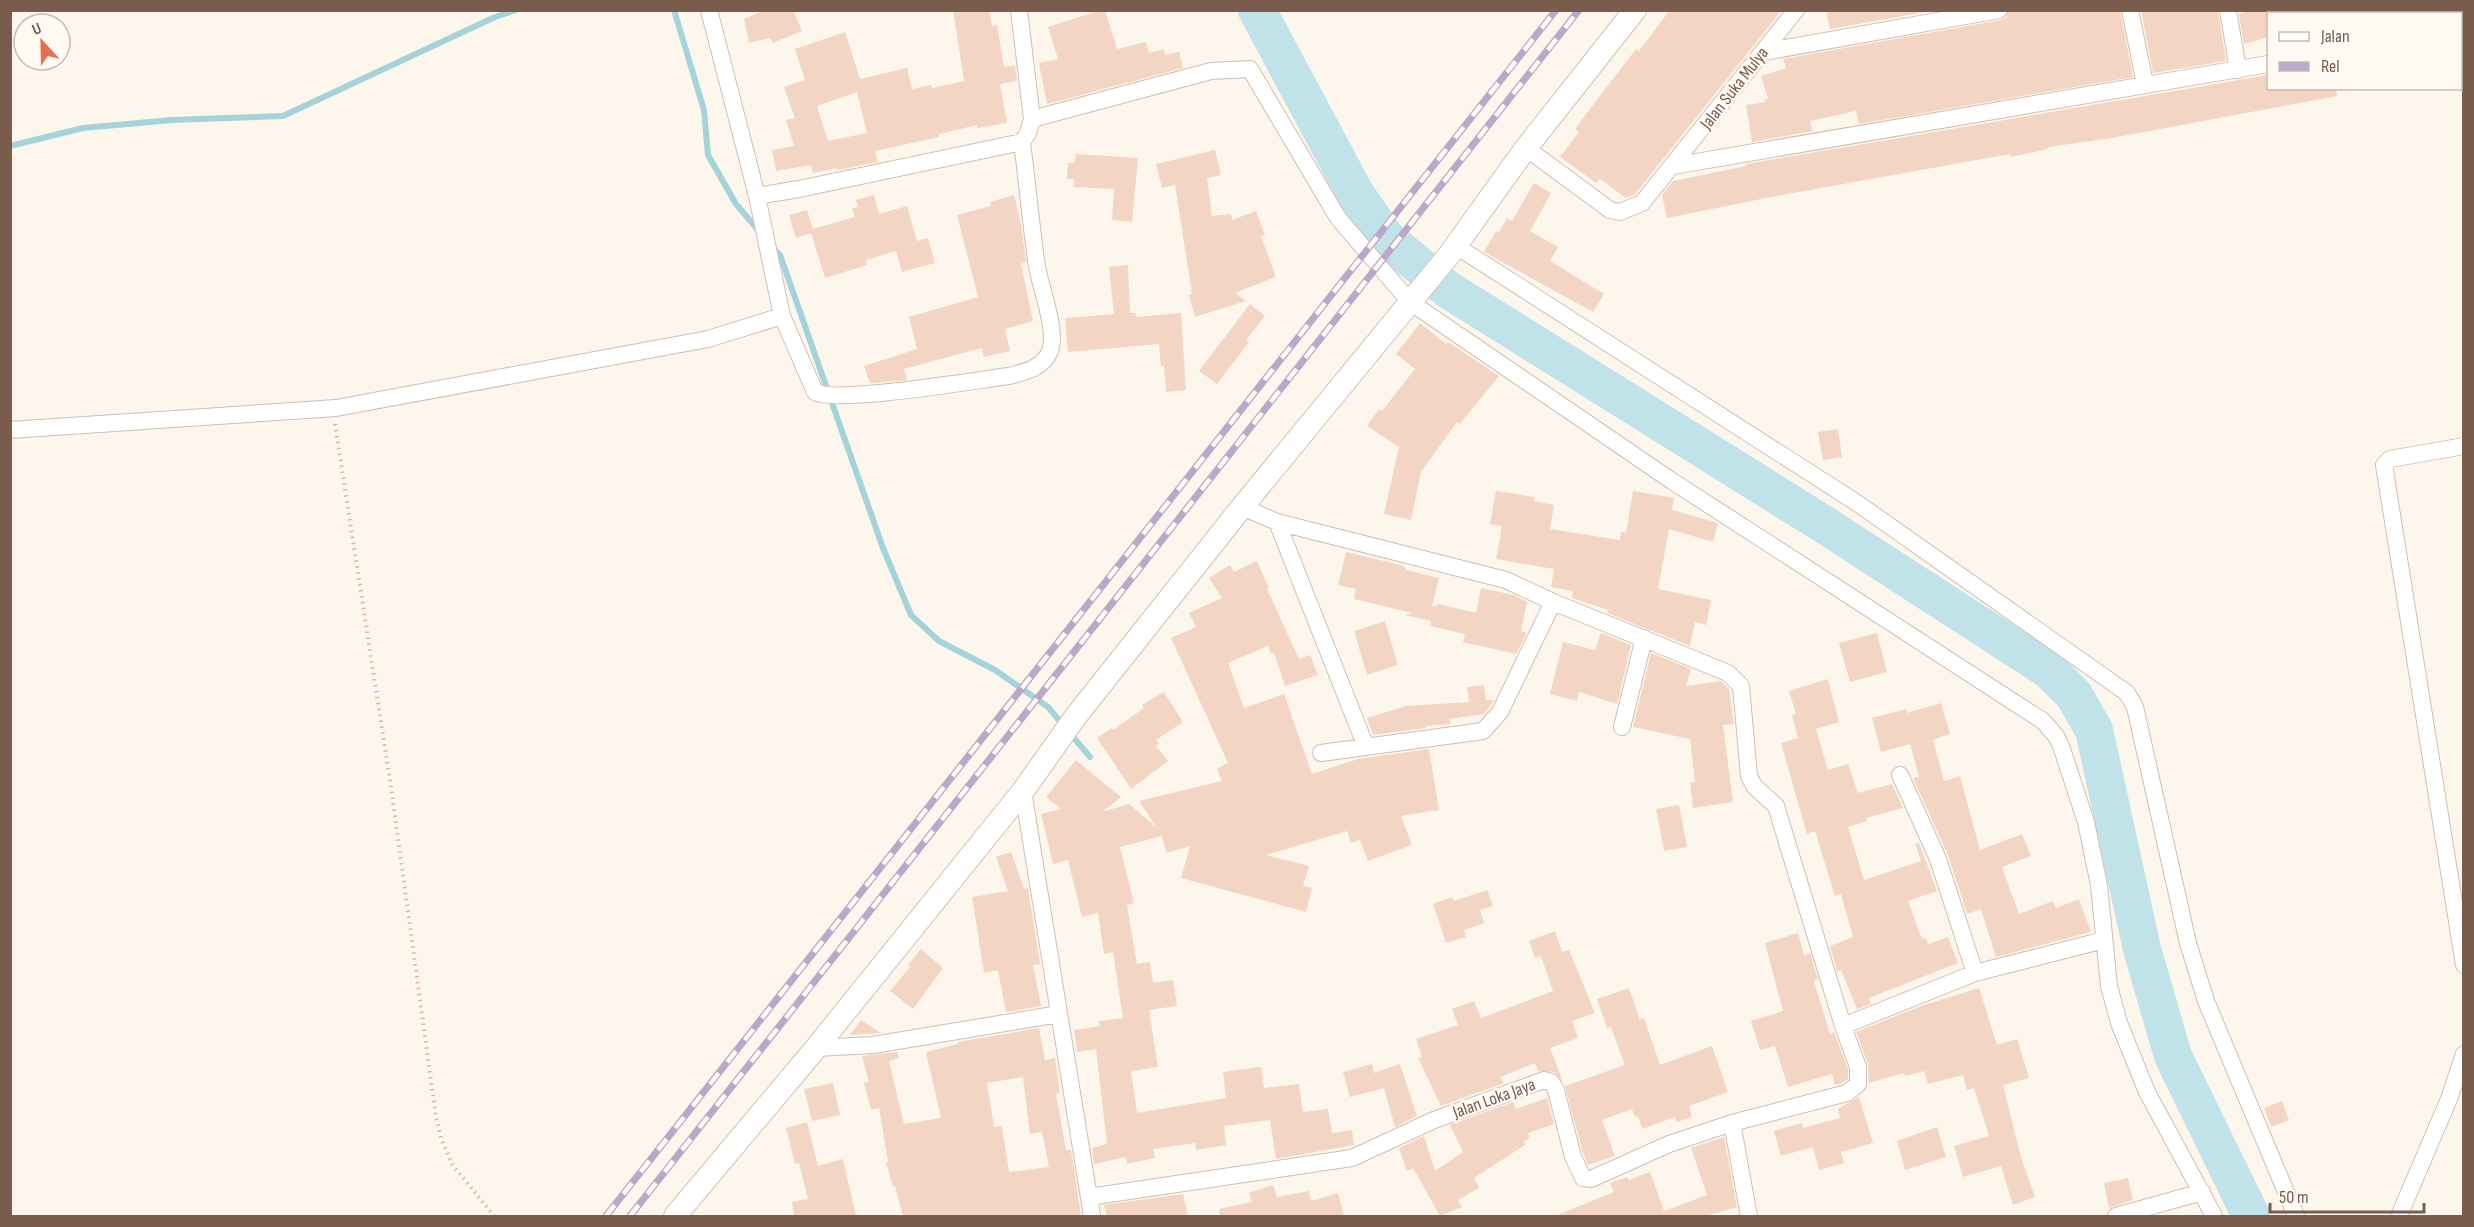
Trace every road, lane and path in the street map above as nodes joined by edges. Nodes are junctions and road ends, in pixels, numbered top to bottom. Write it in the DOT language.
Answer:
graph roads {
  1 [pos="709,10"];
  2 [pos="1019,10"];
  3 [pos="1635,10"];
  4 [pos="1796,10"];
  5 [pos="1999,10"];
  6 [pos="2130,10"];
  7 [pos="2228,10"];
  8 [pos="1764,52"];
  9 [pos="2267,64"];
  10 [pos="2238,70"];
  11 [pos="2145,84"];
  12 [pos="1032,119"];
  13 [pos="1022,142"];
  14 [pos="1526,148"];
  15 [pos="1673,166"];
  16 [pos="757,196"];
  17 [pos="1453,250"];
  18 [pos="1414,297"];
  19 [pos="782,316"];
  20 [pos="336,408"];
  21 [pos="10,430"];
  22 [pos="2463,446"];
  23 [pos="1242,507"];
  24 [pos="1277,522"];
  25 [pos="1552,602"];
  26 [pos="1644,638"];
  27 [pos="1622,727"];
  28 [pos="1366,747"];
  29 [pos="1321,753"];
  30 [pos="1900,775"];
  31 [pos="1023,791"];
  32 [pos="2104,940"];
  33 [pos="2463,965"];
  34 [pos="1975,973"];
  35 [pos="1059,1014"];
  36 [pos="1843,1026"];
  37 [pos="816,1048"];
  38 [pos="2462,1058"];
  39 [pos="1732,1123"];
  40 [pos="2202,1192"];
  41 [pos="1089,1197"];
  42 [pos="494,1216"];
  43 [pos="675,1216"];
  44 [pos="1092,1216"];
  45 [pos="1749,1216"];
  46 [pos="2116,1216"];
  47 [pos="2214,1216"];
  48 [pos="2296,1216"];
  49 [pos="2399,1216"];
  1 -- 16 [label="street"];
  2 -- 12 [label="street"];
  3 -- 14 [label="main road"];
  4 -- 8 [label="street, Jalan Suka Mulya"];
  5 -- 8 [label="street"];
  6 -- 11 [label="street"];
  7 -- 10 [label="street"];
  8 -- 15 [label="street, Jalan Suka Mulya"];
  9 -- 10 [label="street"];
  10 -- 11 [label="street"];
  11 -- 15 [label="street"];
  12 -- 13 [label="street"];
  12 -- 18 [label="street"];
  13 -- 16 [label="street"];
  13 -- 19 [label="street"];
  14 -- 15 [label="street, Jalan Suka Mulya"];
  14 -- 17 [label="main road"];
  16 -- 19 [label="street"];
  17 -- 18 [label="main road"];
  17 -- 48 [label="street"];
  18 -- 23 [label="main road"];
  18 -- 32 [label="street"];
  19 -- 20 [label="street"];
  20 -- 21 [label="street"];
  20 -- 42 [label="path"];
  22 -- 33 [label="street"];
  23 -- 24 [label="street"];
  23 -- 31 [label="main road"];
  24 -- 25 [label="street"];
  24 -- 28 [label="street"];
  25 -- 26 [label="street"];
  25 -- 28 [label="street"];
  26 -- 27 [label="street"];
  26 -- 36 [label="street"];
  28 -- 29 [label="street"];
  30 -- 34 [label="street"];
  31 -- 35 [label="street"];
  31 -- 37 [label="main road"];
  32 -- 34 [label="street"];
  32 -- 40 [label="street"];
  34 -- 36 [label="street"];
  35 -- 37 [label="street"];
  35 -- 41 [label="street"];
  36 -- 39 [label="street, Jalan Loka Jaya"];
  37 -- 43 [label="main road"];
  38 -- 49 [label="street"];
  39 -- 41 [label="street, Jalan Loka Jaya"];
  39 -- 45 [label="street"];
  40 -- 46 [label="street"];
  40 -- 47 [label="street"];
  41 -- 44 [label="street"];
}
